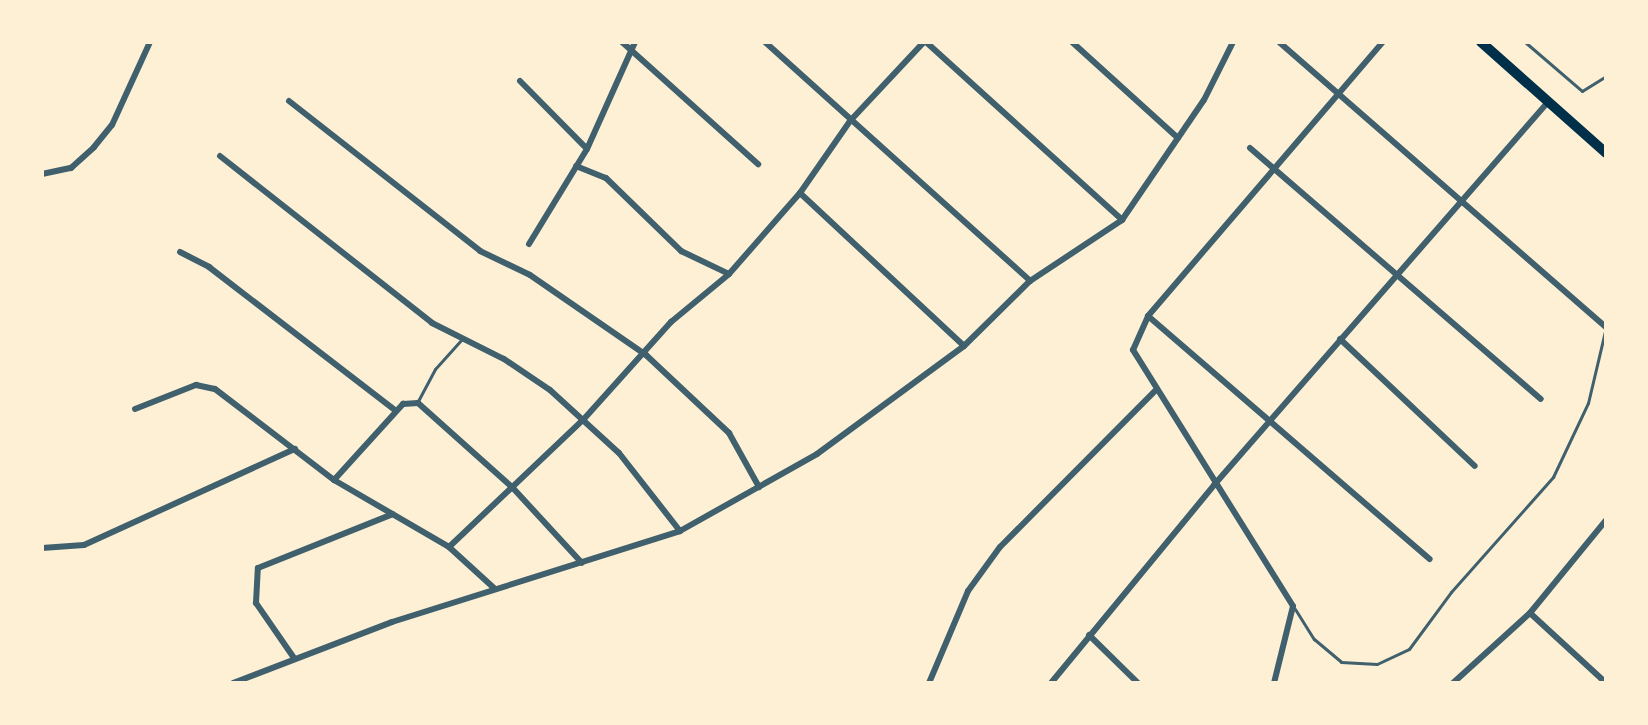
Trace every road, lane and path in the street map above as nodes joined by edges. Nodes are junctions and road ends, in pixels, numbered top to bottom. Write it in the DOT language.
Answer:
graph roads {
  1 [pos="150,42"];
  2 [pos="622,42"];
  3 [pos="635,42"];
  4 [pos="765,42"];
  5 [pos="925,42"];
  6 [pos="1072,42"];
  7 [pos="1279,42"];
  8 [pos="1383,42"];
  9 [pos="1481,42"];
  10 [pos="1525,42"];
  11 [pos="1232,43"];
  12 [pos="630,50"];
  13 [pos="1606,76"];
  14 [pos="520,81"];
  15 [pos="1341,92"];
  16 [pos="289,101"];
  17 [pos="1548,102"];
  18 [pos="850,121"];
  19 [pos="1178,138"];
  20 [pos="1250,148"];
  21 [pos="587,149"];
  22 [pos="1606,153"];
  23 [pos="220,156"];
  24 [pos="758,164"];
  25 [pos="576,166"];
  26 [pos="1276,167"];
  27 [pos="42,174"];
  28 [pos="800,193"];
  29 [pos="1458,202"];
  30 [pos="1122,220"];
  31 [pos="529,244"];
  32 [pos="180,252"];
  33 [pos="1398,270"];
  34 [pos="729,274"];
  35 [pos="1030,281"];
  36 [pos="1148,316"];
  37 [pos="1606,327"];
  38 [pos="462,339"];
  39 [pos="1340,339"];
  40 [pos="964,346"];
  41 [pos="646,355"];
  42 [pos="1155,391"];
  43 [pos="1541,399"];
  44 [pos="418,403"];
  45 [pos="135,409"];
  46 [pos="396,411"];
  47 [pos="583,420"];
  48 [pos="1272,420"];
  49 [pos="295,449"];
  50 [pos="1475,466"];
  51 [pos="334,480"];
  52 [pos="1214,485"];
  53 [pos="512,487"];
  54 [pos="759,487"];
  55 [pos="393,514"];
  56 [pos="1606,520"];
  57 [pos="680,531"];
  58 [pos="1599,531"];
  59 [pos="1606,538"];
  60 [pos="449,547"];
  61 [pos="42,548"];
  62 [pos="1430,559"];
  63 [pos="582,563"];
  64 [pos="495,589"];
  65 [pos="1293,606"];
  66 [pos="1530,613"];
  67 [pos="1089,635"];
  68 [pos="294,658"];
  69 [pos="233,683"];
  70 [pos="929,683"];
  71 [pos="1051,683"];
  72 [pos="1138,683"];
  73 [pos="1274,683"];
  74 [pos="1453,683"];
  75 [pos="1606,683"];
  1 -- 27 [label="street"];
  2 -- 12 [label="street"];
  3 -- 12 [label="street"];
  4 -- 18 [label="street"];
  5 -- 18 [label="street"];
  5 -- 30 [label="street"];
  6 -- 19 [label="street"];
  7 -- 15 [label="street"];
  8 -- 15 [label="street"];
  9 -- 17 [label="highway"];
  10 -- 13 [label="lane"];
  11 -- 19 [label="street"];
  12 -- 21 [label="street"];
  12 -- 24 [label="street"];
  14 -- 21 [label="street"];
  15 -- 26 [label="street"];
  15 -- 29 [label="street"];
  16 -- 41 [label="street"];
  17 -- 22 [label="highway"];
  17 -- 29 [label="street"];
  18 -- 28 [label="street"];
  18 -- 35 [label="street"];
  19 -- 30 [label="street"];
  20 -- 26 [label="street"];
  21 -- 25 [label="street"];
  23 -- 38 [label="street"];
  25 -- 31 [label="street"];
  25 -- 34 [label="street"];
  26 -- 33 [label="street"];
  26 -- 36 [label="street"];
  28 -- 34 [label="street"];
  28 -- 40 [label="street"];
  29 -- 33 [label="street"];
  29 -- 37 [label="street"];
  30 -- 35 [label="street"];
  32 -- 46 [label="street"];
  33 -- 39 [label="street"];
  33 -- 43 [label="street"];
  34 -- 41 [label="street"];
  35 -- 40 [label="street"];
  36 -- 42 [label="street"];
  36 -- 48 [label="street"];
  37 -- 65 [label="lane"];
  38 -- 44 [label="lane"];
  38 -- 47 [label="street"];
  39 -- 48 [label="street"];
  39 -- 50 [label="street"];
  40 -- 54 [label="street"];
  41 -- 47 [label="street"];
  41 -- 54 [label="street"];
  42 -- 52 [label="street"];
  42 -- 70 [label="street"];
  44 -- 46 [label="street"];
  44 -- 53 [label="street"];
  45 -- 49 [label="street"];
  46 -- 51 [label="street"];
  47 -- 53 [label="street"];
  47 -- 57 [label="street"];
  48 -- 52 [label="street"];
  48 -- 62 [label="street"];
  49 -- 51 [label="street"];
  49 -- 61 [label="street"];
  51 -- 55 [label="street"];
  52 -- 65 [label="street"];
  52 -- 67 [label="street"];
  53 -- 60 [label="street"];
  53 -- 63 [label="street"];
  54 -- 57 [label="street"];
  55 -- 60 [label="street"];
  55 -- 68 [label="street"];
  56 -- 58 [label="street"];
  57 -- 63 [label="street"];
  58 -- 59 [label="street"];
  58 -- 66 [label="street"];
  60 -- 64 [label="street"];
  63 -- 64 [label="street"];
  64 -- 68 [label="street"];
  65 -- 73 [label="street"];
  66 -- 74 [label="street"];
  66 -- 75 [label="street"];
  67 -- 71 [label="street"];
  67 -- 72 [label="street"];
  68 -- 69 [label="street"];
}
